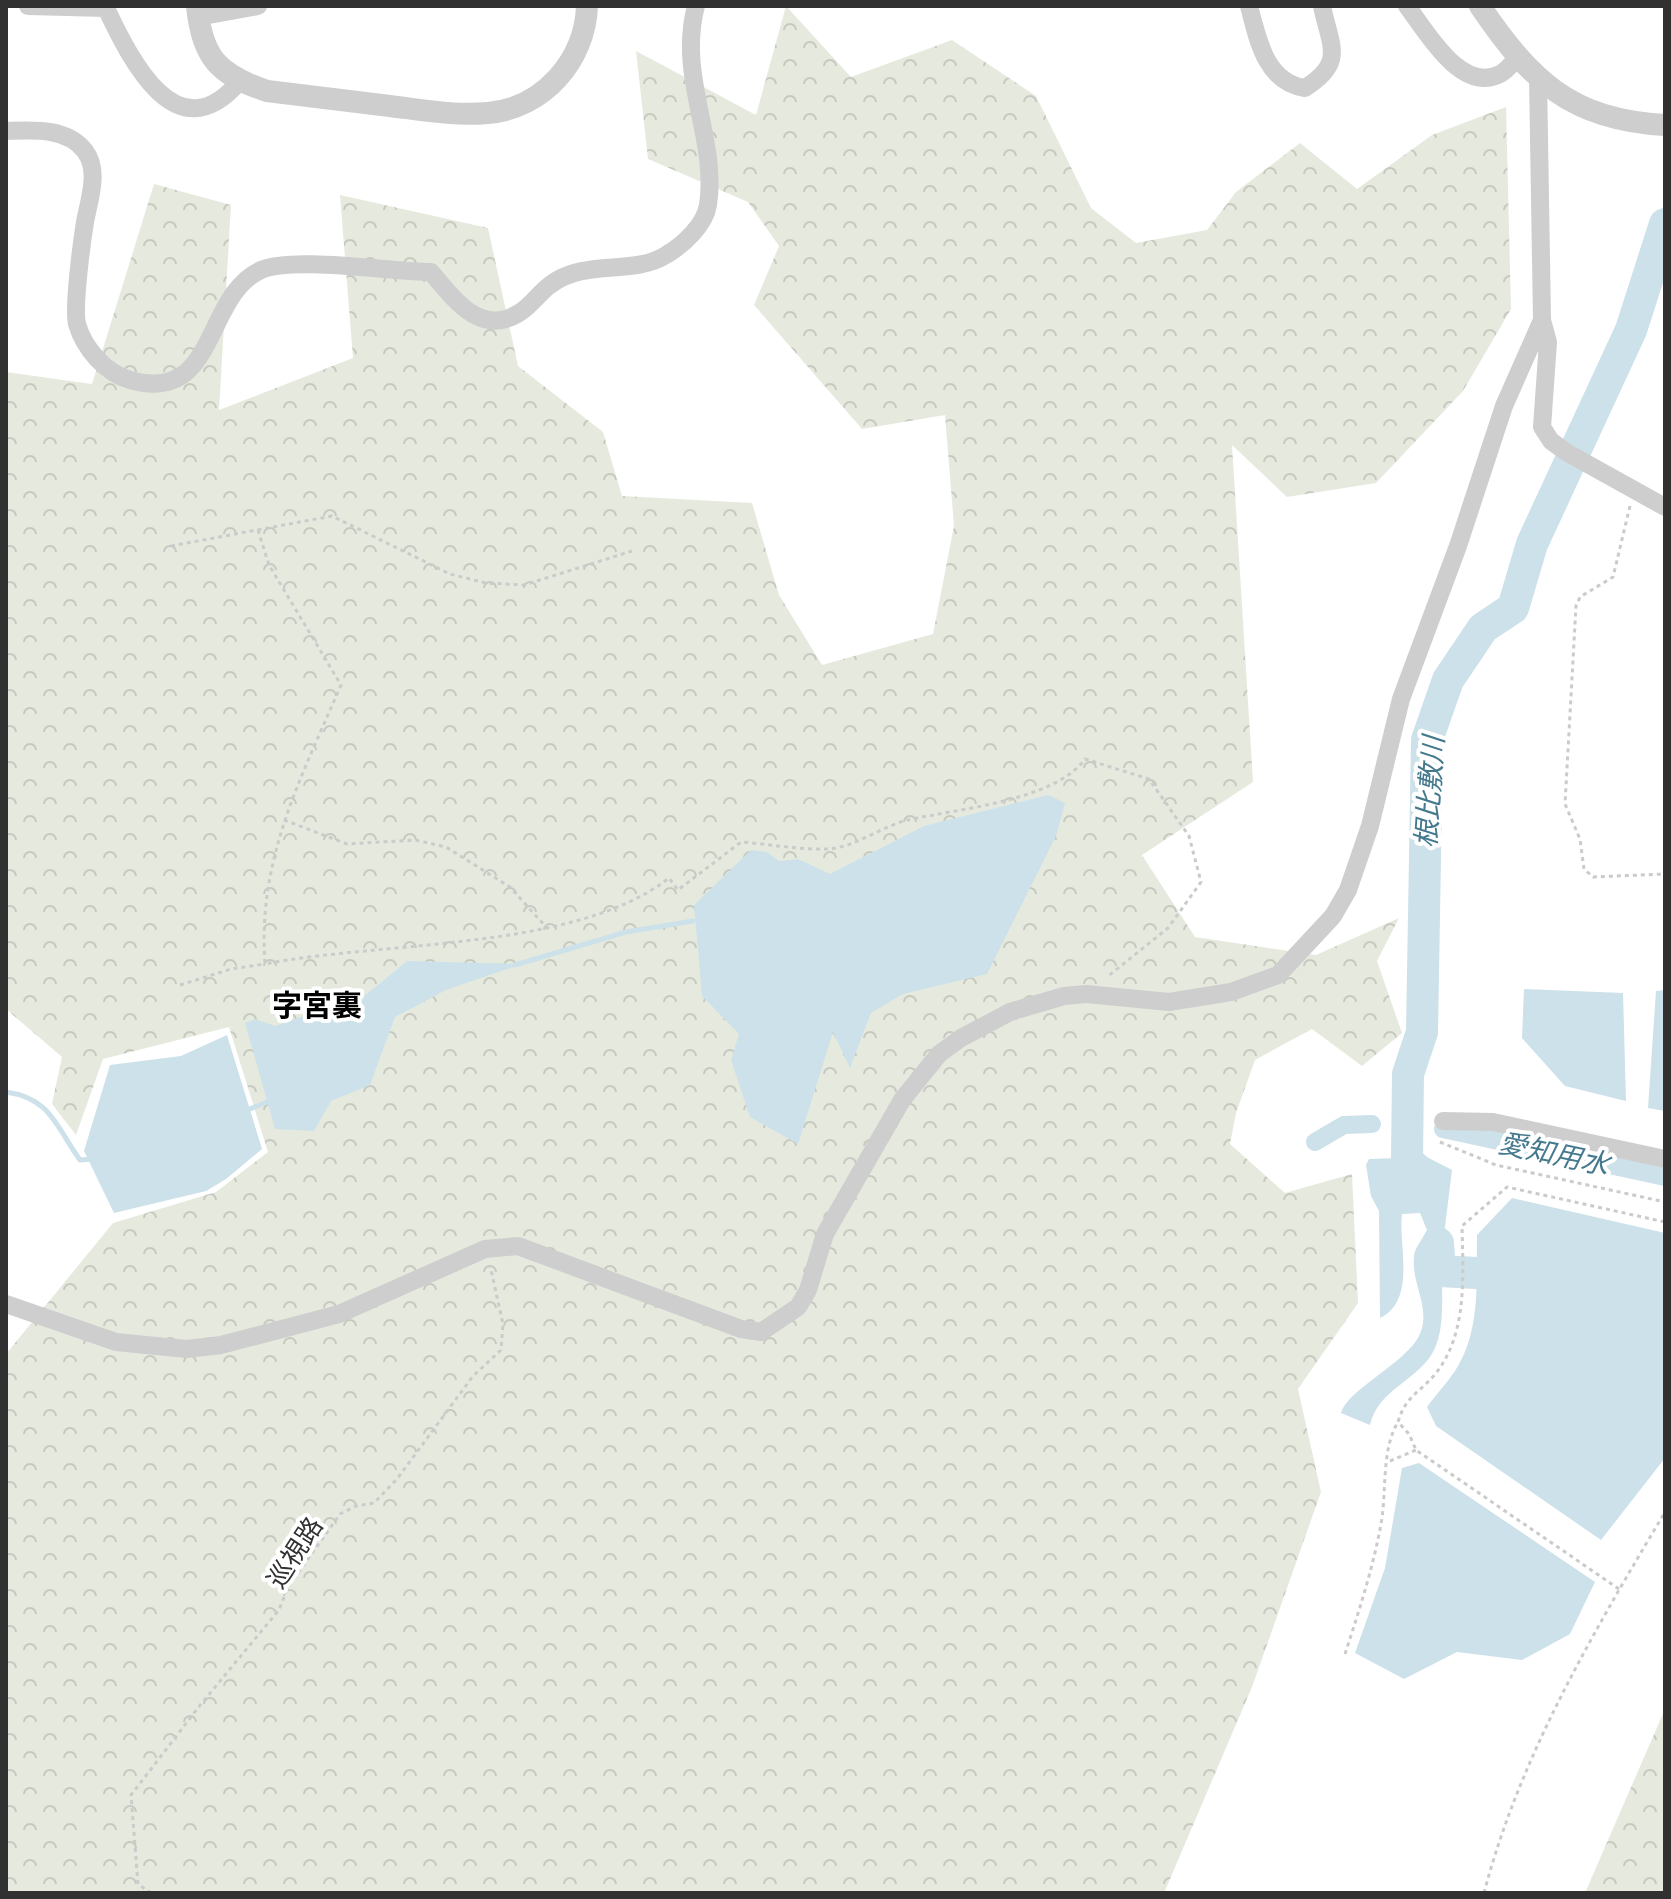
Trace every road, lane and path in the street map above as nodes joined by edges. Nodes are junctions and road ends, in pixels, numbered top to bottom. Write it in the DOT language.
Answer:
graph roads {
  1 [pos="28,6"];
  2 [pos="258,6"];
  3 [pos="587,6"];
  4 [pos="696,6"];
  5 [pos="1249,6"];
  6 [pos="1322,6"];
  7 [pos="1407,6"];
  8 [pos="1480,6"];
  9 [pos="198,11"];
  10 [pos="1518,57"];
  11 [pos="1538,76"];
  12 [pos="239,82"];
  13 [pos="1665,125"];
  14 [pos="6,131"];
  15 [pos="1542,320"];
  16 [pos="1634,492"];
  17 [pos="1665,507"];
  18 [pos="258,530"];
  19 [pos="171,546"];
  20 [pos="632,551"];
  21 [pos="284,820"];
  22 [pos="1665,874"];
  23 [pos="546,927"];
  24 [pos="265,964"];
  25 [pos="180,985"];
  26 [pos="1086,994"];
  27 [pos="1443,1121"];
  28 [pos="1440,1142"];
  29 [pos="1665,1159"];
  30 [pos="1665,1202"];
  31 [pos="1665,1222"];
  32 [pos="497,1246"];
  33 [pos="6,1304"];
  34 [pos="1398,1422"];
  35 [pos="1416,1450"];
  36 [pos="1388,1461"];
  37 [pos="1665,1512"];
  38 [pos="1619,1589"];
  39 [pos="1345,1654"];
  40 [pos="151,1893"];
  41 [pos="1484,1893"];
  1 -- 12 [label="street"];
  2 -- 9 [label="street"];
  3 -- 12 [label="street"];
  4 -- 14 [label="street"];
  5 -- 6 [label="street"];
  7 -- 10 [label="street"];
  8 -- 10 [label="street"];
  9 -- 12 [label="street"];
  10 -- 11 [label="street"];
  11 -- 13 [label="street"];
  11 -- 15 [label="street"];
  15 -- 16 [label="street"];
  15 -- 26 [label="street"];
  16 -- 17 [label="street"];
  16 -- 22 [label="path"];
  18 -- 19 [label="path"];
  18 -- 20 [label="path"];
  18 -- 21 [label="path"];
  21 -- 23 [label="path"];
  21 -- 24 [label="path"];
  23 -- 24 [label="path"];
  23 -- 26 [label="path"];
  24 -- 25 [label="path"];
  26 -- 32 [label="street"];
  27 -- 29 [label="street"];
  28 -- 30 [label="path"];
  31 -- 34 [label="path"];
  32 -- 33 [label="street"];
  32 -- 40 [label="path, 巡視路"];
  34 -- 35 [label="path"];
  34 -- 36 [label="path"];
  35 -- 36 [label="path"];
  35 -- 38 [label="path"];
  36 -- 39 [label="path"];
  37 -- 38 [label="path"];
  38 -- 41 [label="path"];
}
